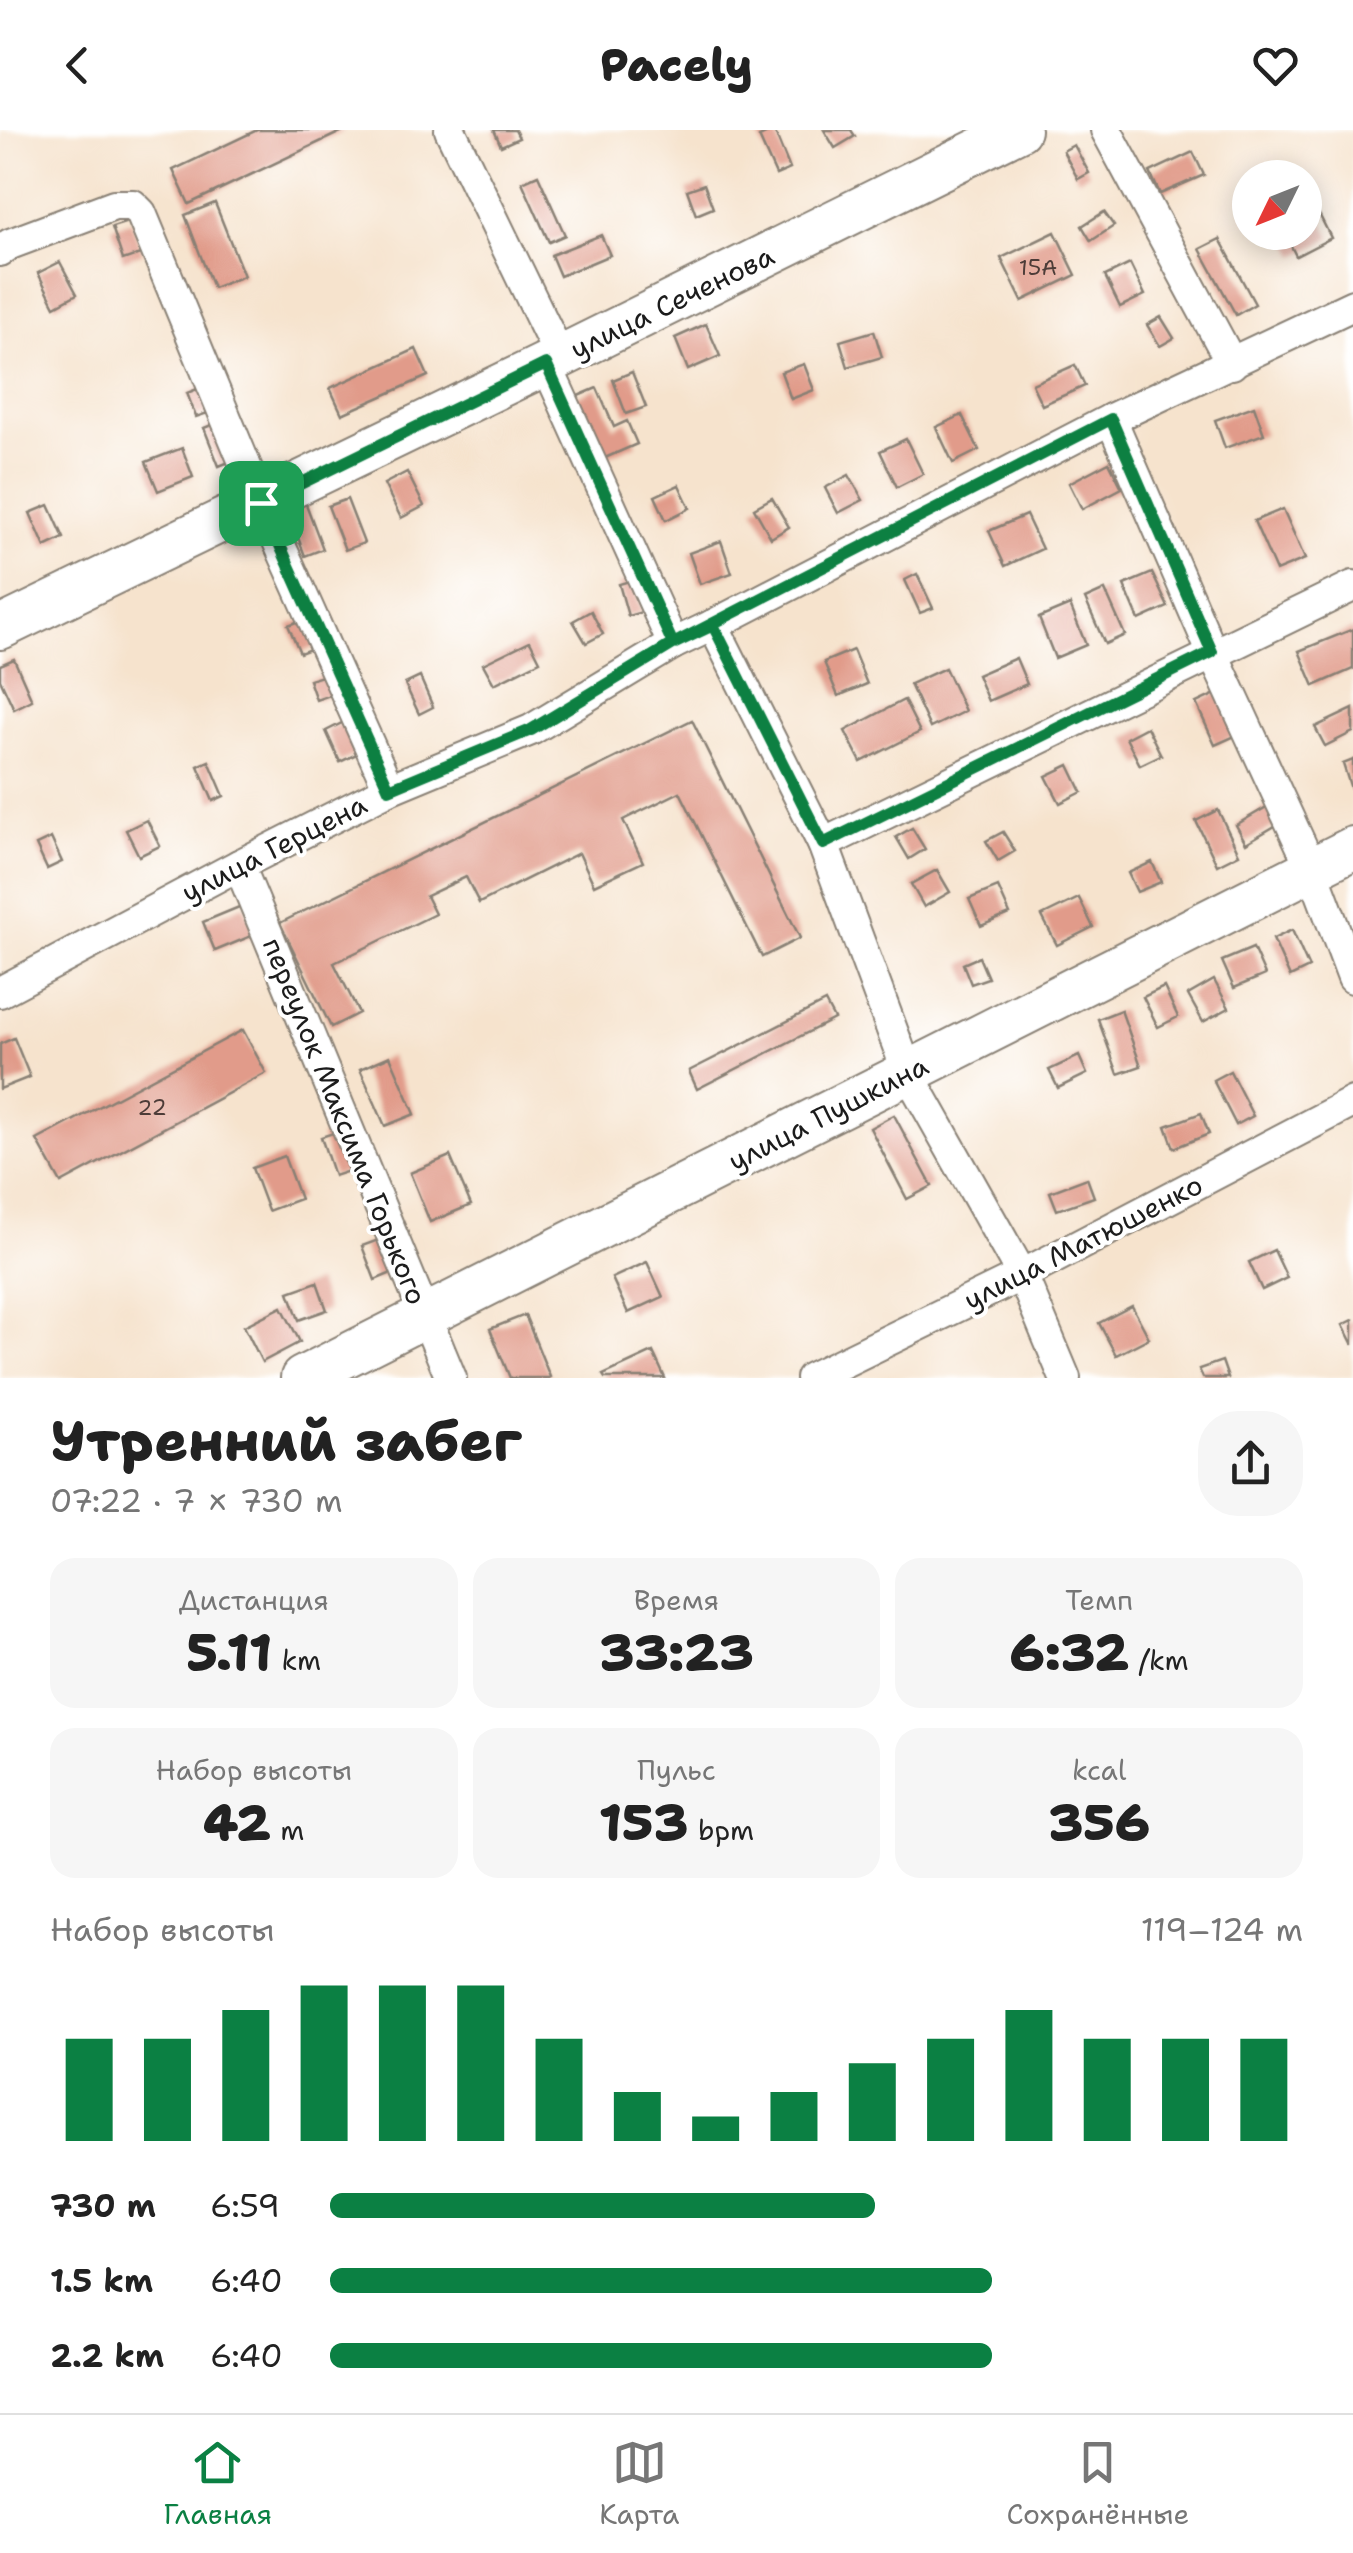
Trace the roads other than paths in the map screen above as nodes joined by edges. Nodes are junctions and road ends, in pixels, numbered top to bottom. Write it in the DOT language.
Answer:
graph roads {
  1 [pos="450,130"];
  2 [pos="1019,130"];
  3 [pos="1106,130"];
  4 [pos="0,251"];
  5 [pos="1353,305"];
  6 [pos="553,361"];
  7 [pos="1232,364"];
  8 [pos="1111,419"];
  9 [pos="261,503"];
  10 [pos="1353,586"];
  11 [pos="713,625"];
  12 [pos="0,628"];
  13 [pos="673,644"];
  14 [pos="1212,652"];
  15 [pos="389,789"];
  16 [pos="823,844"];
  17 [pos="1353,848"];
  18 [pos="239,864"];
  19 [pos="1312,869"];
  20 [pos="1353,978"];
  21 [pos="0,992"];
  22 [pos="908,1074"];
  23 [pos="1353,1102"];
  24 [pos="1022,1275"];
  25 [pos="424,1315"];
  26 [pos="302,1378"];
  27 [pos="450,1378"];
  28 [pos="811,1378"];
  29 [pos="1065,1378"];
  1 -- 6 [label="street"];
  2 -- 6 [label="main road, улица Сеченова"];
  3 -- 7 [label="street"];
  4 -- 9 [label="street"];
  5 -- 7 [label="street, улица Герцена"];
  6 -- 9 [label="main road, улица Сеченова"];
  6 -- 13 [label="street"];
  7 -- 8 [label="street, улица Герцена"];
  8 -- 11 [label="street, улица Герцена"];
  8 -- 14 [label="street"];
  9 -- 12 [label="main road, улица Сеченова"];
  9 -- 15 [label="street"];
  10 -- 14 [label="street"];
  11 -- 13 [label="street, улица Герцена"];
  11 -- 16 [label="street"];
  13 -- 15 [label="street, улица Герцена"];
  14 -- 16 [label="street"];
  14 -- 19 [label="street"];
  15 -- 18 [label="street, улица Герцена"];
  16 -- 22 [label="street"];
  17 -- 19 [label="main road, улица Пушкина"];
  18 -- 21 [label="street, улица Герцена"];
  18 -- 25 [label="street, переулок Максима Горького"];
  19 -- 20 [label="street"];
  19 -- 22 [label="main road, улица Пушкина"];
  22 -- 24 [label="street"];
  22 -- 25 [label="main road, улица Пушкина"];
  23 -- 24 [label="street, улица Матюшенко"];
  24 -- 28 [label="street, улица Матюшенко"];
  24 -- 29 [label="street"];
  25 -- 26 [label="main road, улица Пушкина"];
  25 -- 27 [label="street, переулок Максима Горького"];
}
